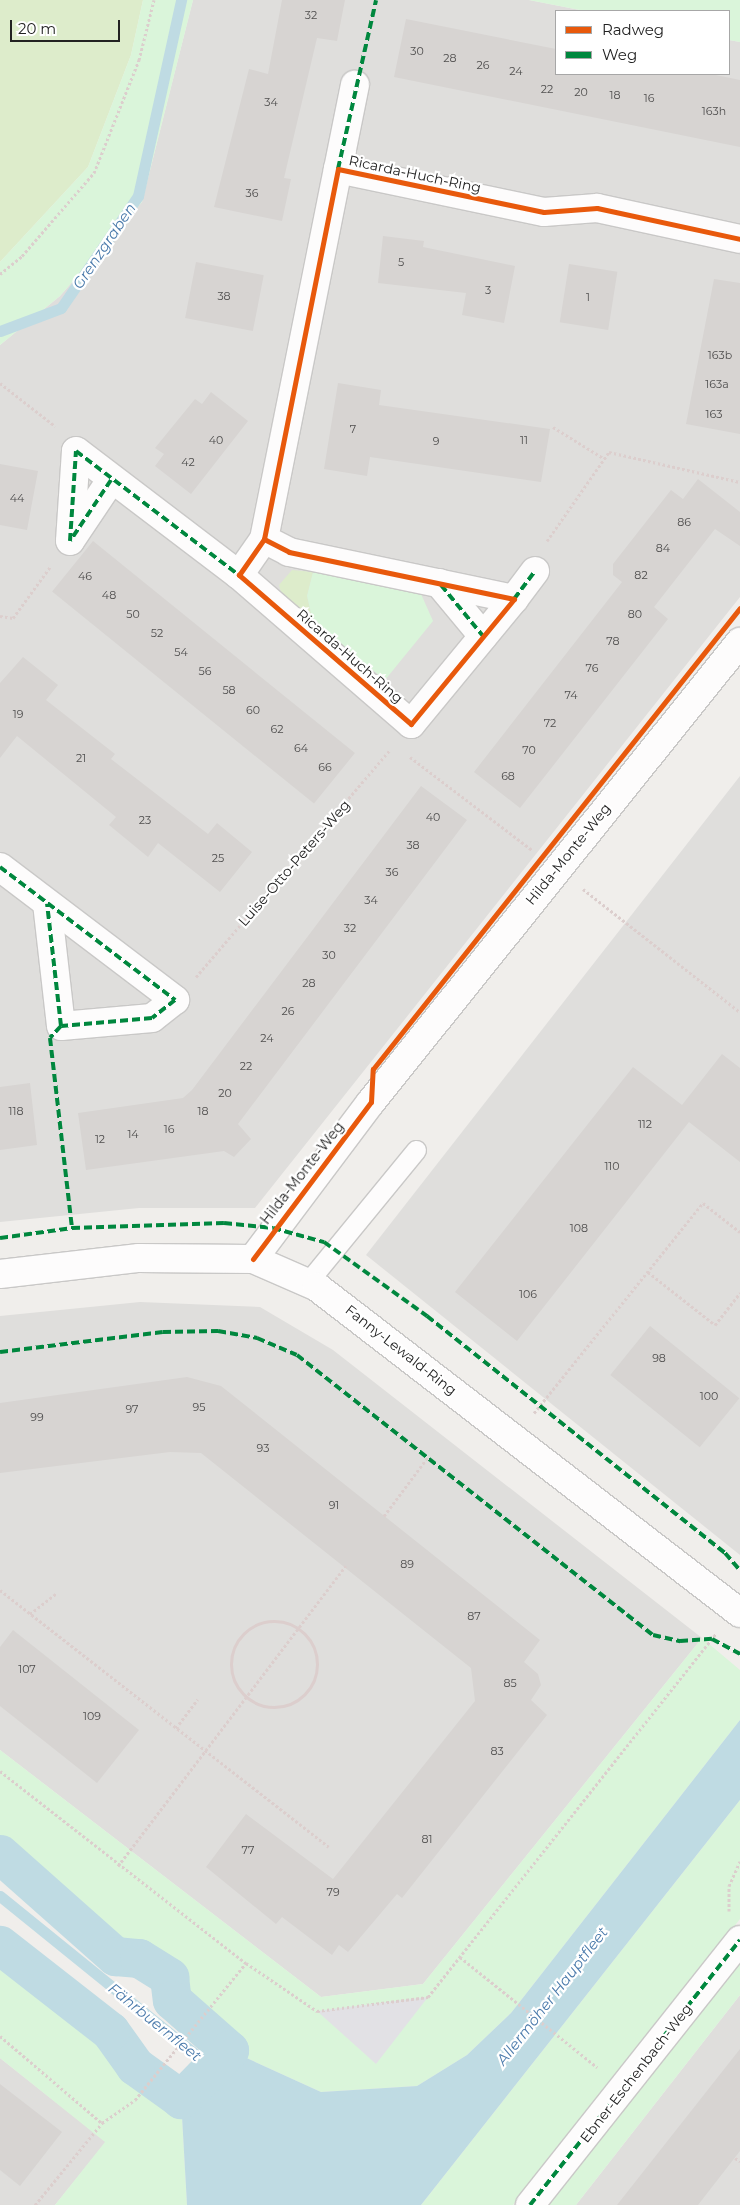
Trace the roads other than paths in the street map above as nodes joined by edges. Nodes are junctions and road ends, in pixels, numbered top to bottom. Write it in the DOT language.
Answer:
graph roads {
  1 [pos="355,85"];
  2 [pos="338,169"];
  3 [pos="740,239"];
  4 [pos="111,480"];
  5 [pos="264,539"];
  6 [pos="535,571"];
  7 [pos="239,575"];
  8 [pos="440,583"];
  9 [pos="514,599"];
  10 [pos="483,636"];
  11 [pos="740,642"];
  12 [pos="0,867"];
  13 [pos="47,904"];
  14 [pos="416,1150"];
  15 [pos="253,1259"];
  16 [pos="0,1274"];
  17 [pos="307,1283"];
  18 [pos="738,1611"];
  19 [pos="740,1940"];
  20 [pos="530,2205"];
  1 -- 2 [label="street, Ricarda-Huch-Ring"];
  2 -- 3 [label="street, Ricarda-Huch-Ring"];
  2 -- 5 [label="street, Ricarda-Huch-Ring"];
  4 -- 4 [label="street, Ricarda-Huch-Ring"];
  4 -- 7 [label="street, Ricarda-Huch-Ring"];
  5 -- 7 [label="street, Ricarda-Huch-Ring"];
  5 -- 8 [label="street"];
  6 -- 9 [label="street"];
  7 -- 10 [label="street, Ricarda-Huch-Ring"];
  8 -- 9 [label="street"];
  8 -- 10 [label="street"];
  9 -- 10 [label="street"];
  11 -- 15 [label="street, Hilda-Monte-Weg"];
  12 -- 13 [label="street"];
  13 -- 13 [label="street"];
  14 -- 17 [label="lane"];
  15 -- 16 [label="street, Fanny-Lewald-Ring"];
  15 -- 17 [label="street, Fanny-Lewald-Ring"];
  17 -- 18 [label="street, Fanny-Lewald-Ring"];
  19 -- 20 [label="street, Ebner-Eschenbach-Weg"];
}
